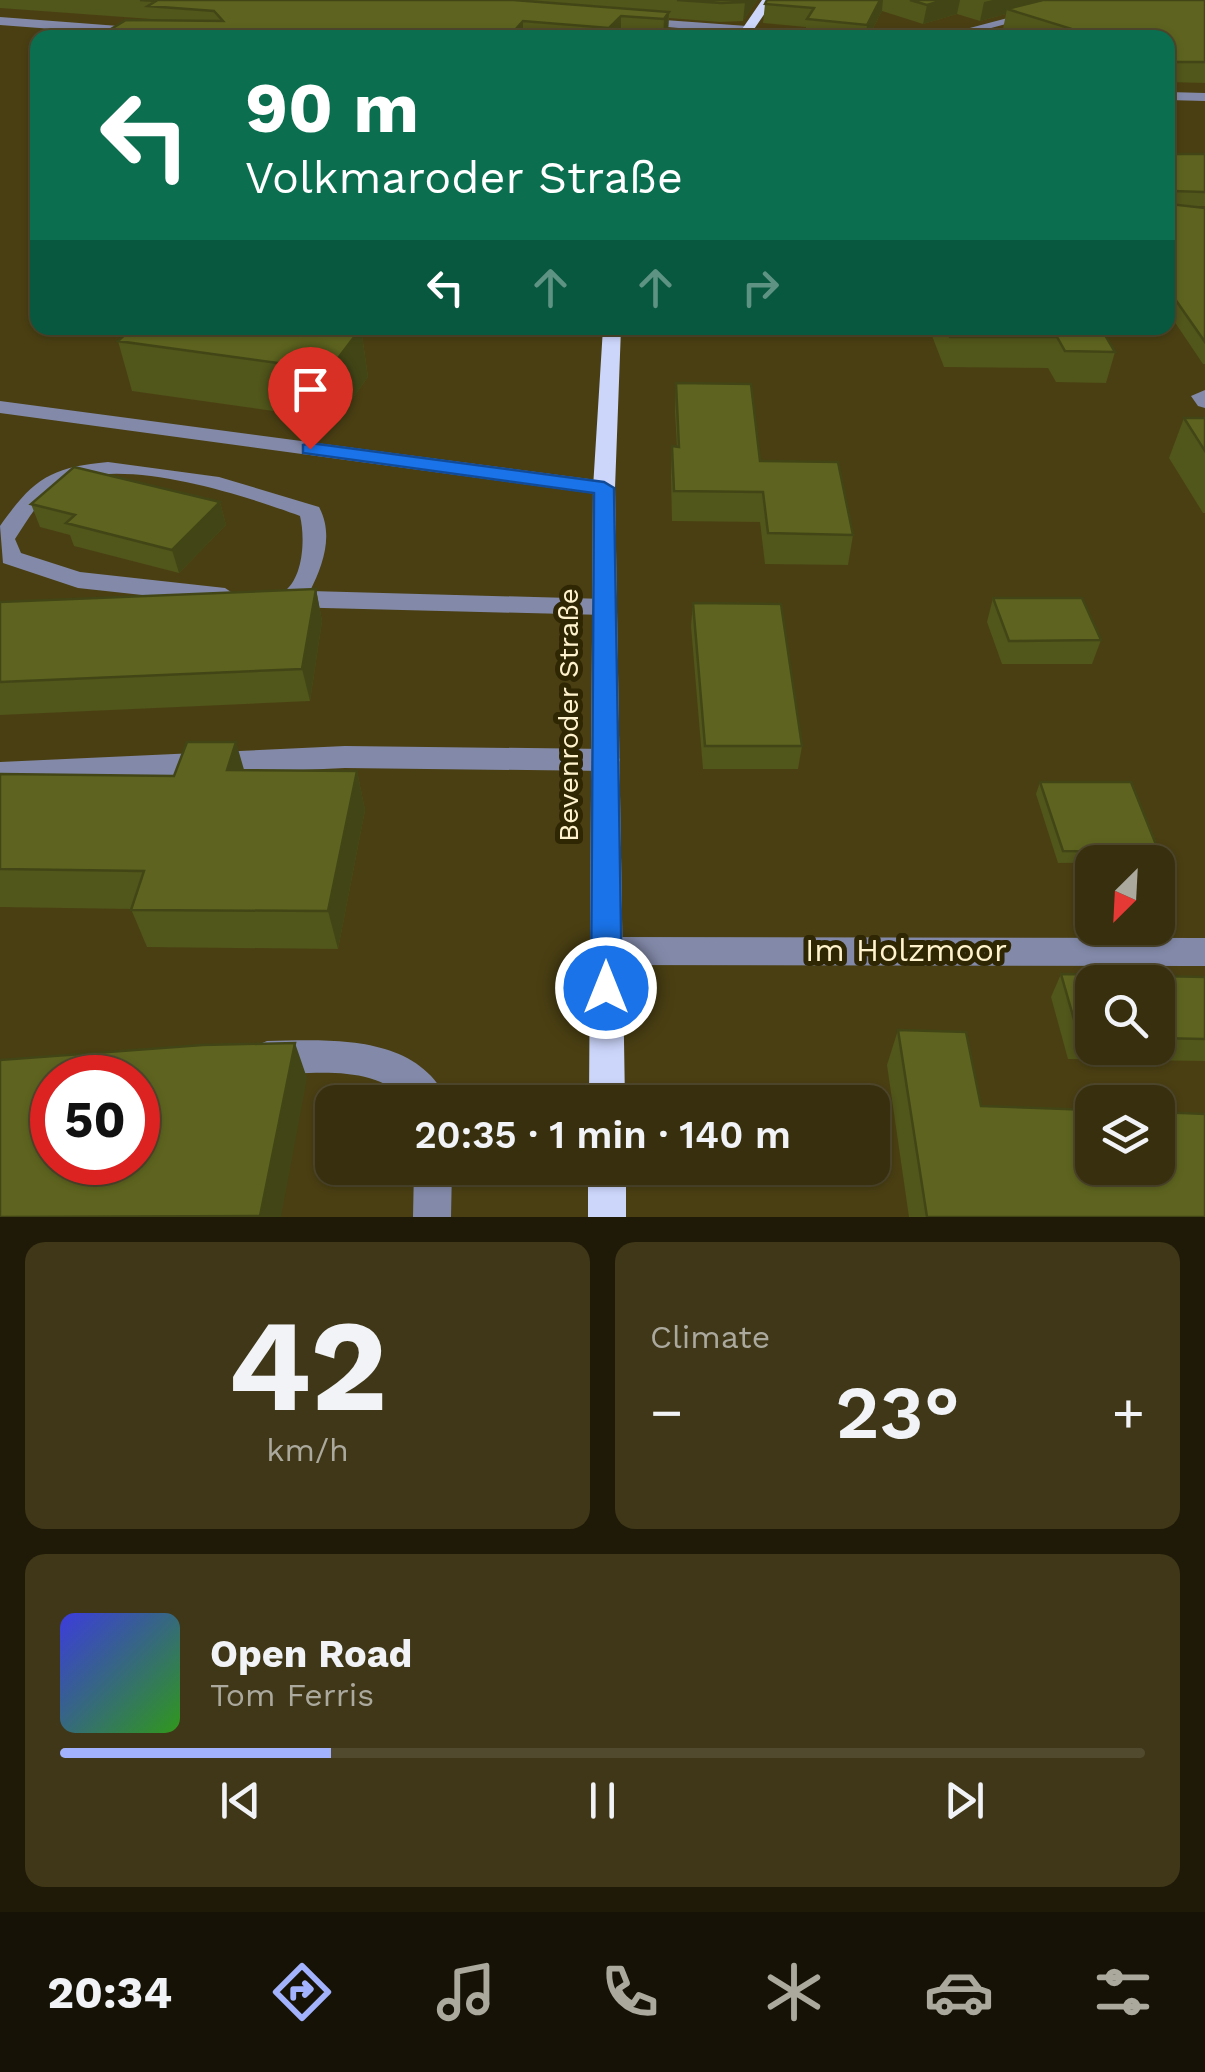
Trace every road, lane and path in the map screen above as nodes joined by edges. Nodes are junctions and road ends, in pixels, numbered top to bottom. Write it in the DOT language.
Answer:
graph roads {
  1 [pos="768,0"];
  2 [pos="1089,0"];
  3 [pos="0,20"];
  4 [pos="615,20"];
  5 [pos="122,30"];
  6 [pos="708,30"];
  7 [pos="748,30"];
  8 [pos="970,30"];
  9 [pos="1175,96"];
  10 [pos="1205,96"];
  11 [pos="612,335"];
  12 [pos="0,407"];
  13 [pos="604,488"];
  14 [pos="293,600"];
  15 [pos="605,607"];
  16 [pos="606,760"];
  17 [pos="0,773"];
  18 [pos="606,950"];
  19 [pos="1205,952"];
  20 [pos="231,1059"];
  21 [pos="416,1085"];
  22 [pos="606,1085"];
  23 [pos="433,1185"];
  24 [pos="607,1185"];
  25 [pos="432,1217"];
  26 [pos="607,1217"];
  1 -- 7 [label="main road"];
  2 -- 8 [label="street"];
  3 -- 5 [label="street"];
  4 -- 6 [label="street"];
  9 -- 10 [label="street"];
  11 -- 13 [label="main road, Bevenroder Straße"];
  12 -- 13 [label="street"];
  13 -- 15 [label="main road, Bevenroder Straße"];
  14 -- 14 [label="street"];
  14 -- 15 [label="street"];
  15 -- 16 [label="main road, Bevenroder Straße"];
  16 -- 17 [label="street"];
  16 -- 18 [label="main road, Bevenroder Straße"];
  18 -- 19 [label="street, Im Holzmoor"];
  18 -- 22 [label="main road, Bevenroder Straße"];
  20 -- 21 [label="street"];
  23 -- 25 [label="street"];
  24 -- 26 [label="main road"];
}
